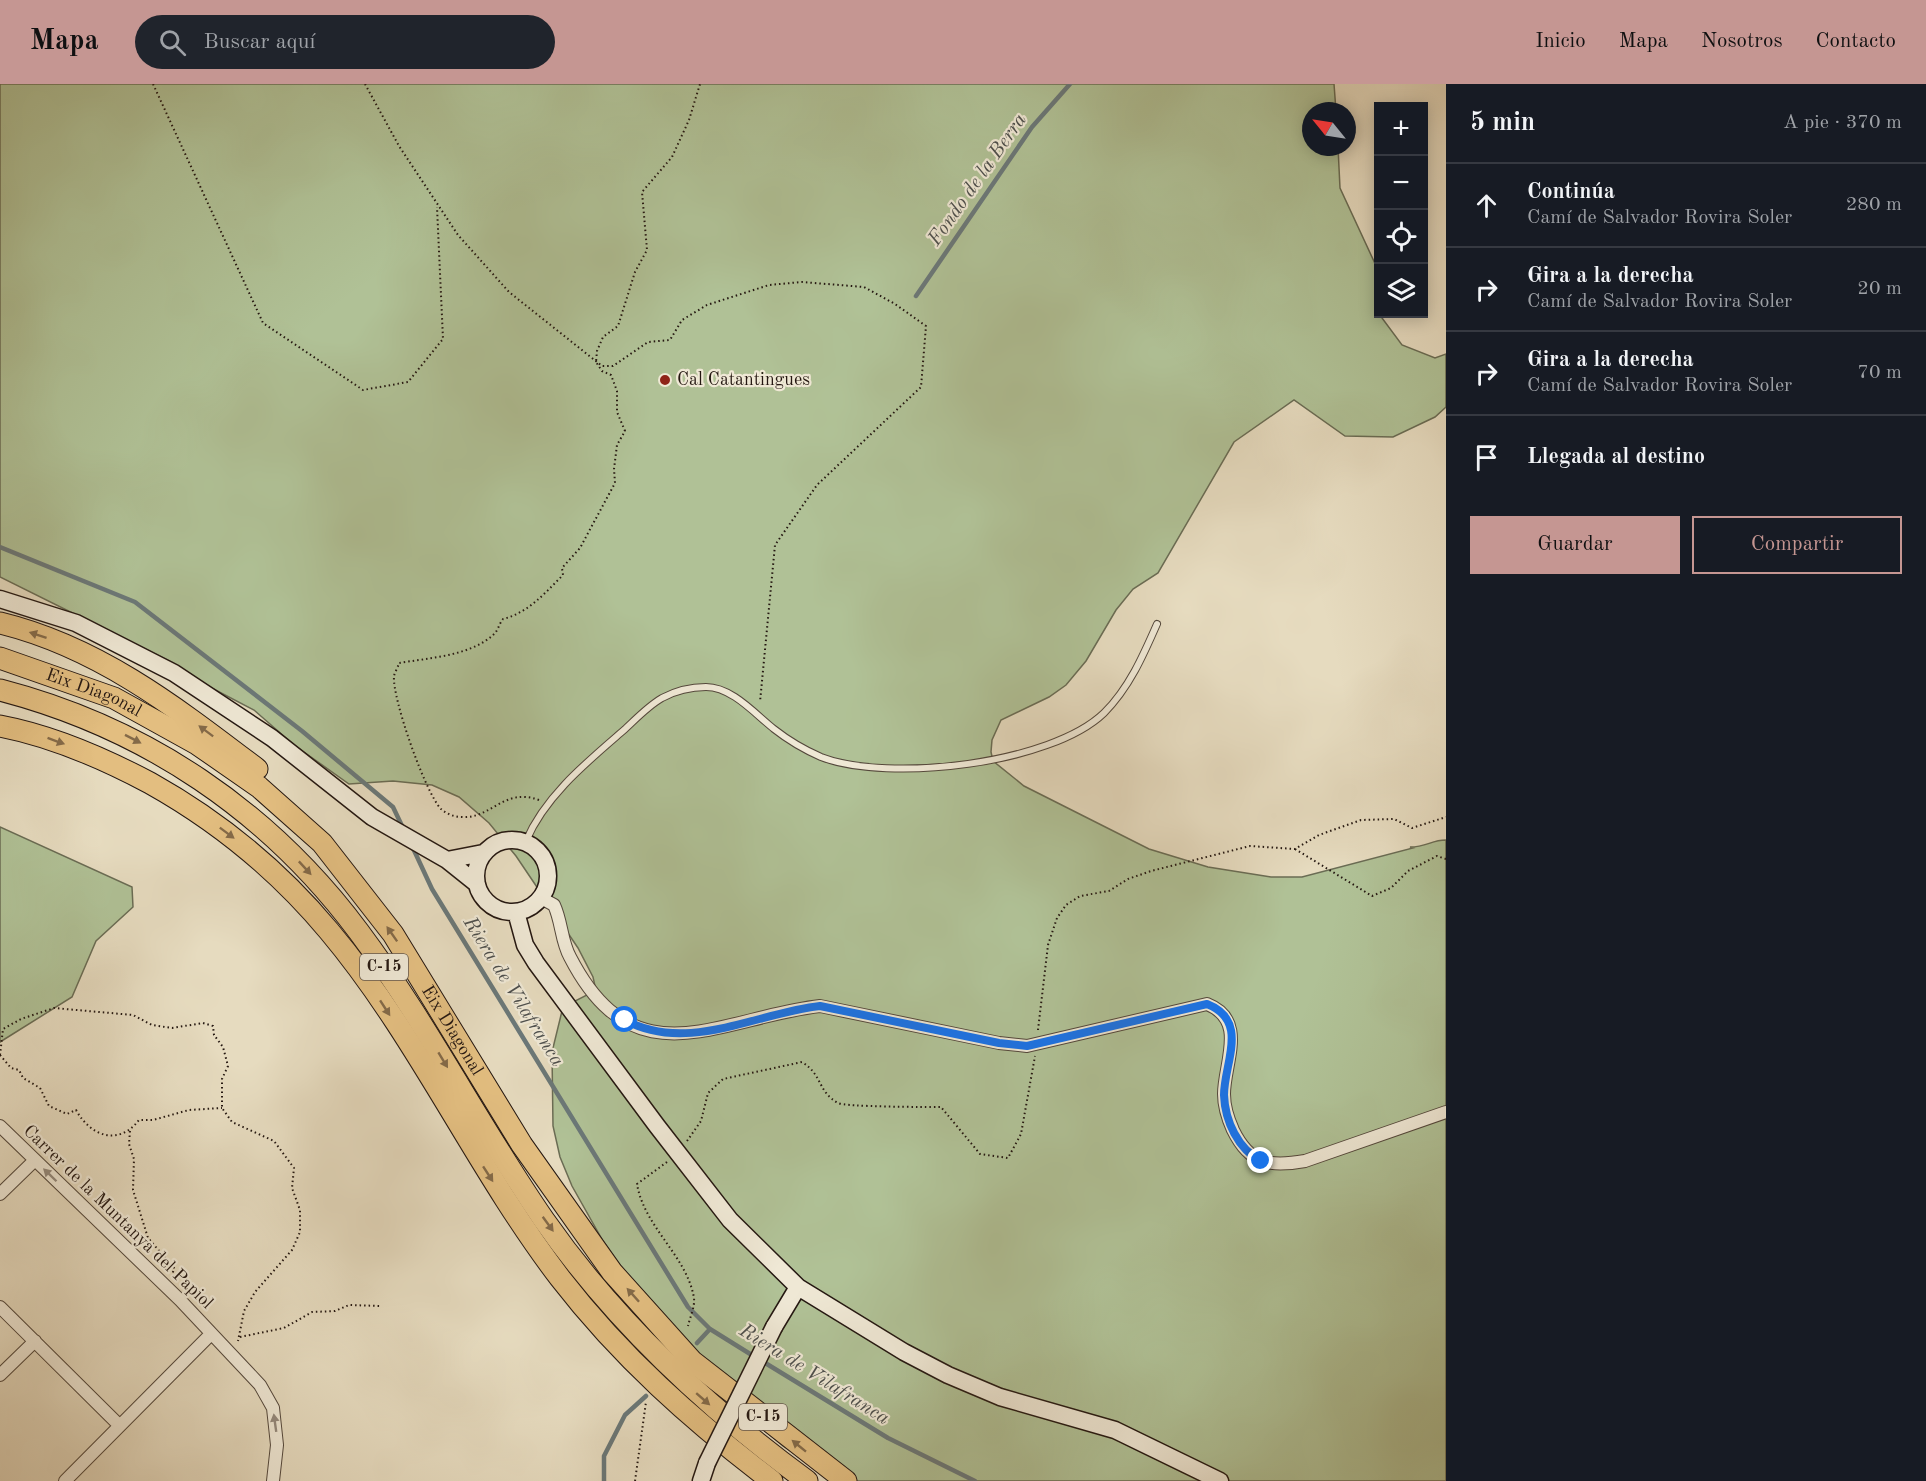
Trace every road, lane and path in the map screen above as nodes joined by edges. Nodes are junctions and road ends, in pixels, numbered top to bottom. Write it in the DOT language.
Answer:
graph roads {
  1 [pos="153,84"];
  2 [pos="365,84"];
  3 [pos="700,84"];
  4 [pos="437,204"];
  5 [pos="596,362"];
  6 [pos="0,599"];
  7 [pos="0,623"];
  8 [pos="1157,624"];
  9 [pos="0,658"];
  10 [pos="0,690"];
  11 [pos="758,717"];
  12 [pos="0,726"];
  13 [pos="545,806"];
  14 [pos="1446,817"];
  15 [pos="526,841"];
  16 [pos="322,843"];
  17 [pos="1295,849"];
  18 [pos="483,853"];
  19 [pos="1446,859"];
  20 [pos="447,860"];
  21 [pos="477,884"];
  22 [pos="541,898"];
  23 [pos="516,912"];
  24 [pos="1037,1045"];
  25 [pos="0,1055"];
  26 [pos="222,1108"];
  27 [pos="1446,1112"];
  28 [pos="0,1126"];
  29 [pos="130,1131"];
  30 [pos="678,1154"];
  31 [pos="35,1160"];
  32 [pos="0,1194"];
  33 [pos="798,1287"];
  34 [pos="169,1289"];
  35 [pos="381,1306"];
  36 [pos="0,1307"];
  37 [pos="688,1326"];
  38 [pos="211,1334"];
  39 [pos="240,1337"];
  40 [pos="35,1341"];
  41 [pos="229,1353"];
  42 [pos="0,1375"];
  43 [pos="646,1402"];
  44 [pos="119,1425"];
  45 [pos="65,1481"];
  46 [pos="273,1481"];
  47 [pos="635,1481"];
  48 [pos="701,1481"];
  49 [pos="772,1481"];
  50 [pos="807,1481"];
  51 [pos="846,1481"];
  52 [pos="1220,1481"];
  1 -- 4 [label="path"];
  2 -- 4 [label="path"];
  3 -- 5 [label="path"];
  4 -- 5 [label="path"];
  5 -- 11 [label="path"];
  5 -- 13 [label="path"];
  6 -- 20 [label="street"];
  16 -- 7 [label="highway, one-way"];
  8 -- 11 [label="lane"];
  9 -- 16 [label="highway, Eix Diagonal / C-15"];
  10 -- 50 [label="highway, Eix Diagonal / C-15, one-way"];
  11 -- 13 [label="lane"];
  12 -- 49 [label="highway, one-way"];
  13 -- 15 [label="lane"];
  14 -- 17 [label="path"];
  15 -- 18 [label="street"];
  15 -- 22 [label="street"];
  51 -- 16 [label="highway, Eix Diagonal / C-15, one-way"];
  17 -- 19 [label="path"];
  17 -- 24 [label="path"];
  18 -- 20 [label="street"];
  18 -- 21 [label="street"];
  20 -- 21 [label="street"];
  21 -- 23 [label="street"];
  22 -- 23 [label="street"];
  22 -- 24 [label="street"];
  23 -- 30 [label="street"];
  24 -- 27 [label="street"];
  24 -- 30 [label="path"];
  25 -- 26 [label="path"];
  25 -- 29 [label="path"];
  26 -- 29 [label="path"];
  26 -- 39 [label="path"];
  28 -- 31 [label="street, Carrer de la Muntanya del Papiol"];
  29 -- 34 [label="path"];
  30 -- 33 [label="street"];
  30 -- 37 [label="path"];
  31 -- 32 [label="street"];
  34 -- 31 [label="street, Carrer de la Muntanya del Papiol, one-way"];
  33 -- 48 [label="street, bridge"];
  33 -- 52 [label="street"];
  34 -- 38 [label="street, Carrer de la Muntanya del Papiol"];
  35 -- 39 [label="path"];
  36 -- 40 [label="street"];
  38 -- 41 [label="street, Carrer de la Muntanya del Papiol"];
  38 -- 44 [label="street"];
  39 -- 41 [label="path"];
  40 -- 42 [label="street"];
  40 -- 44 [label="street"];
  46 -- 41 [label="street, Carrer de la Muntanya del Papiol, one-way"];
  43 -- 47 [label="path"];
  44 -- 45 [label="street"];
}
